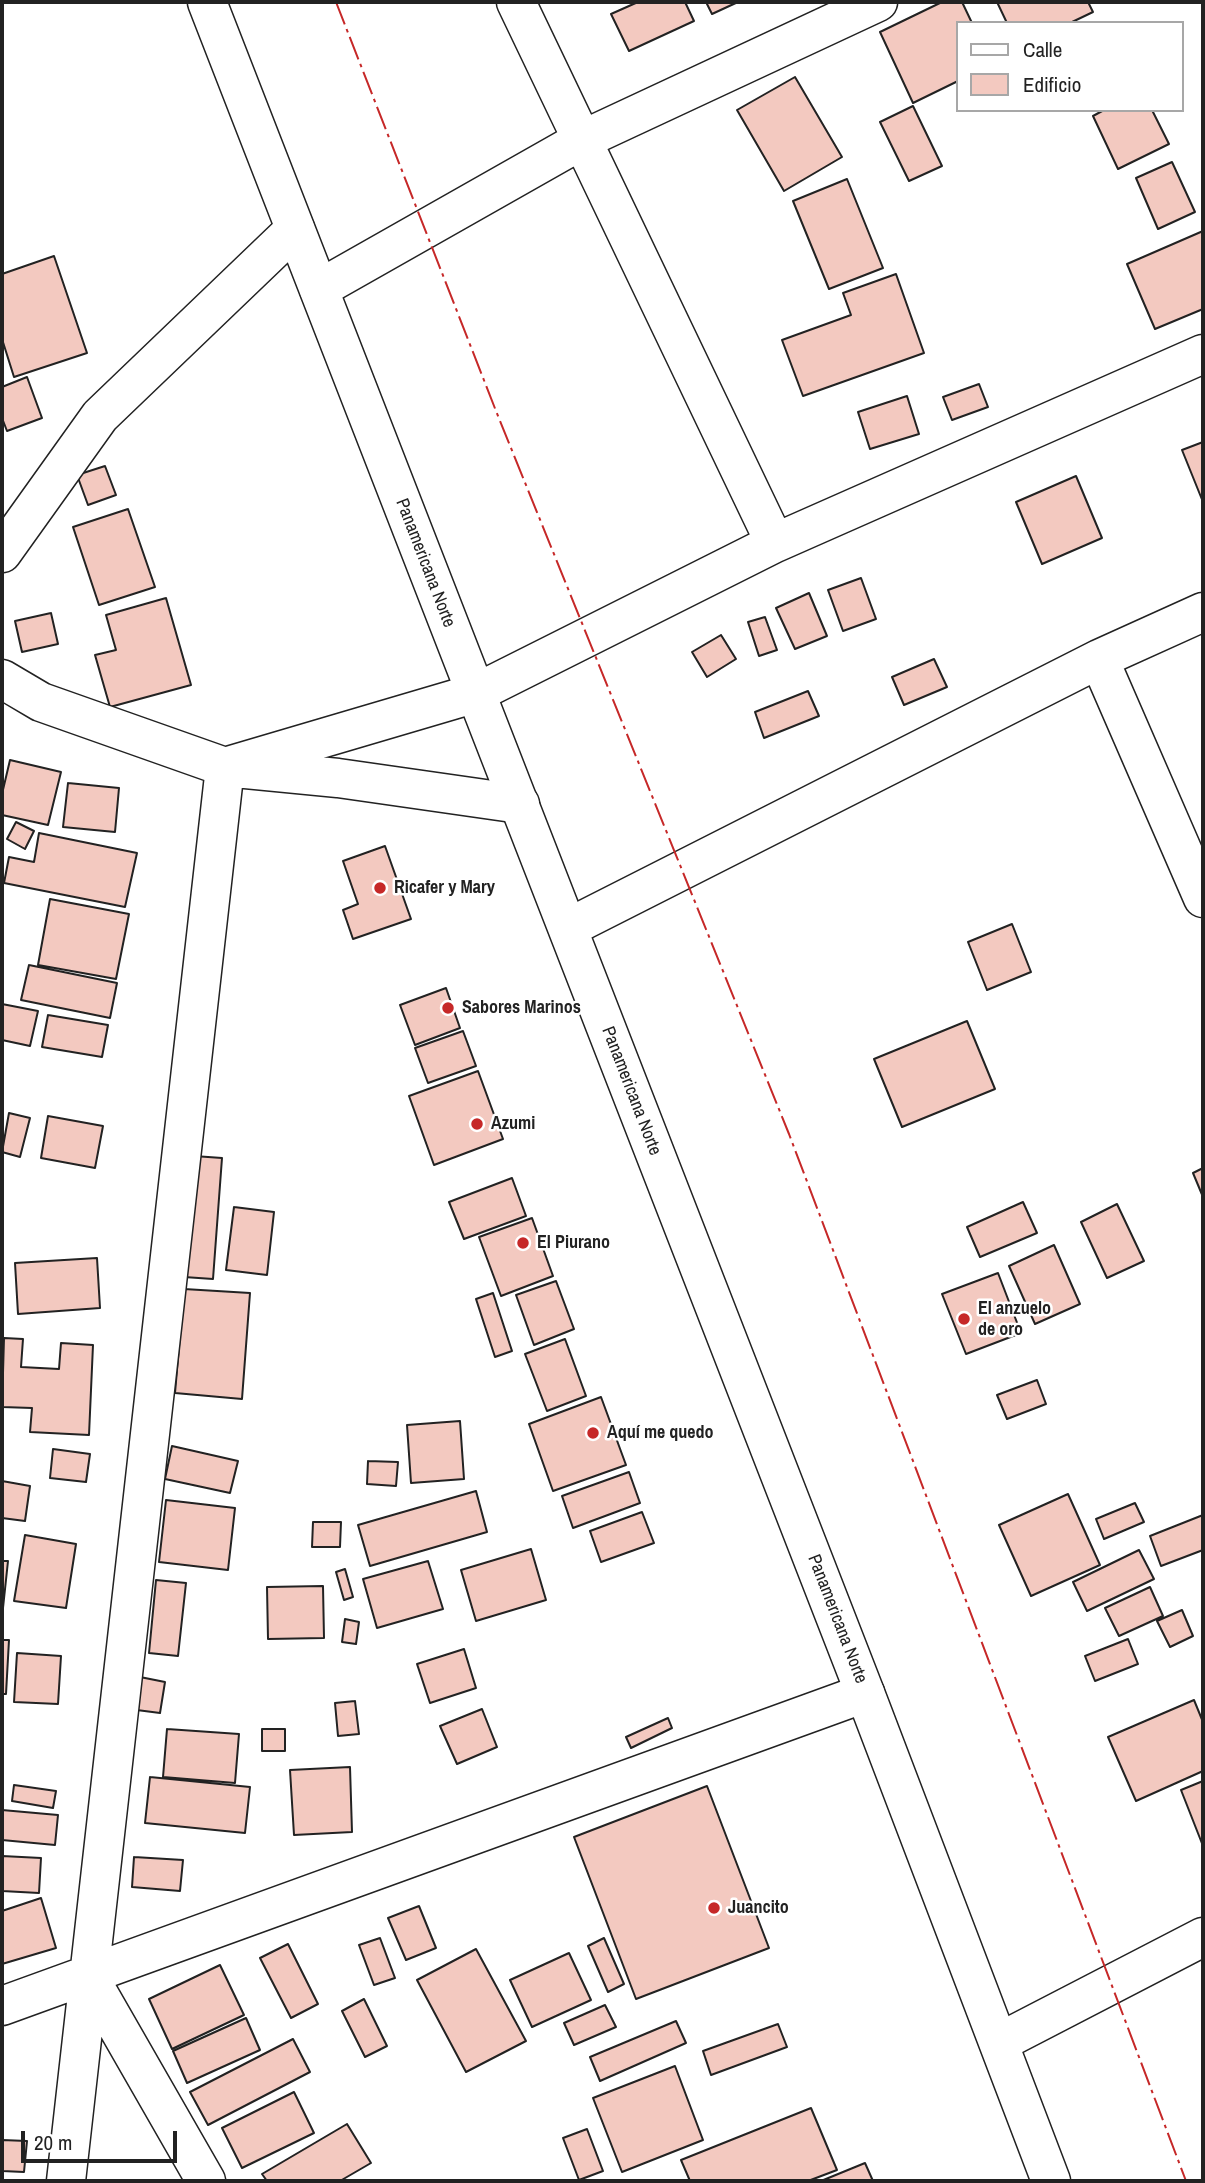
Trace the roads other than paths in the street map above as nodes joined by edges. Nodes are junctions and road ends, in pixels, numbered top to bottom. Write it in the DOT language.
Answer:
graph roads {
  1 [pos="207,2"];
  2 [pos="516,2"];
  3 [pos="878,2"];
  4 [pos="582,140"];
  5 [pos="295,229"];
  6 [pos="319,289"];
  7 [pos="1203,354"];
  8 [pos="775,543"];
  9 [pos="2,553"];
  10 [pos="1203,612"];
  11 [pos="1099,659"];
  12 [pos="2,679"];
  13 [pos="476,693"];
  14 [pos="225,767"];
  15 [pos="520,804"];
  16 [pos="1203,898"];
  17 [pos="568,928"];
  18 [pos="865,1693"];
  19 [pos="1203,1937"];
  20 [pos="89,1976"];
  21 [pos="2,2006"];
  22 [pos="1000,2042"];
  23 [pos="66,2181"];
  24 [pos="206,2181"];
  25 [pos="1051,2181"];
  1 -- 5 [label="main road, Panamericana Norte"];
  2 -- 4 [label="main road"];
  3 -- 4 [label="main road"];
  4 -- 6 [label="main road"];
  4 -- 8 [label="main road"];
  5 -- 6 [label="main road, Panamericana Norte"];
  5 -- 9 [label="main road"];
  6 -- 13 [label="main road, Panamericana Norte"];
  7 -- 8 [label="main road"];
  8 -- 13 [label="main road"];
  10 -- 11 [label="main road"];
  11 -- 16 [label="main road"];
  11 -- 17 [label="main road"];
  12 -- 14 [label="main road"];
  13 -- 14 [label="main road"];
  13 -- 15 [label="main road, Panamericana Norte"];
  14 -- 15 [label="main road"];
  14 -- 20 [label="main road"];
  15 -- 17 [label="main road, Panamericana Norte"];
  17 -- 18 [label="main road, Panamericana Norte"];
  18 -- 20 [label="main road"];
  18 -- 22 [label="main road, Panamericana Norte"];
  19 -- 22 [label="main road"];
  20 -- 21 [label="main road"];
  20 -- 23 [label="main road"];
  20 -- 24 [label="main road"];
  22 -- 25 [label="main road, Panamericana Norte"];
}
